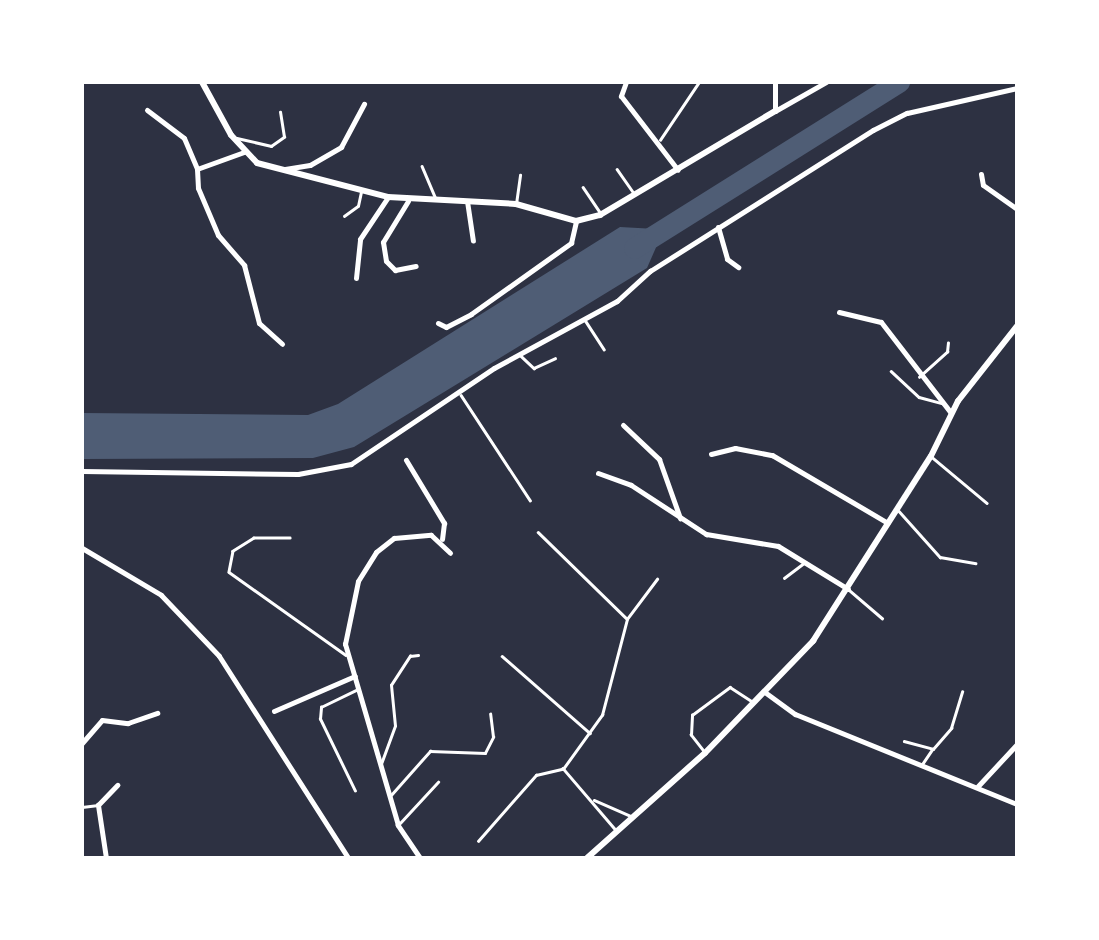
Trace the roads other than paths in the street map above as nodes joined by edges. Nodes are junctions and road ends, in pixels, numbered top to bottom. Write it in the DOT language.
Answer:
graph roads {
  1 [pos="202,82"];
  2 [pos="626,82"];
  3 [pos="699,82"];
  4 [pos="775,82"];
  5 [pos="826,82"];
  6 [pos="1017,88"];
  7 [pos="364,104"];
  8 [pos="147,110"];
  9 [pos="775,111"];
  10 [pos="280,112"];
  11 [pos="231,135"];
  12 [pos="660,140"];
  13 [pos="244,152"];
  14 [pos="422,166"];
  15 [pos="197,169"];
  16 [pos="617,169"];
  17 [pos="279,170"];
  18 [pos="678,170"];
  19 [pos="981,174"];
  20 [pos="520,176"];
  21 [pos="583,187"];
  22 [pos="361,192"];
  23 [pos="635,195"];
  24 [pos="388,197"];
  25 [pos="436,200"];
  26 [pos="408,201"];
  27 [pos="467,201"];
  28 [pos="516,204"];
  29 [pos="1017,209"];
  30 [pos="600,215"];
  31 [pos="344,216"];
  32 [pos="576,221"];
  33 [pos="718,227"];
  34 [pos="473,241"];
  35 [pos="416,266"];
  36 [pos="738,267"];
  37 [pos="356,278"];
  38 [pos="839,312"];
  39 [pos="585,320"];
  40 [pos="438,323"];
  41 [pos="1017,326"];
  42 [pos="282,344"];
  43 [pos="948,344"];
  44 [pos="604,349"];
  45 [pos="519,353"];
  46 [pos="555,358"];
  47 [pos="891,371"];
  48 [pos="919,377"];
  49 [pos="461,395"];
  50 [pos="942,403"];
  51 [pos="951,412"];
  52 [pos="623,425"];
  53 [pos="711,454"];
  54 [pos="931,456"];
  55 [pos="407,460"];
  56 [pos="82,471"];
  57 [pos="598,473"];
  58 [pos="530,500"];
  59 [pos="987,503"];
  60 [pos="897,509"];
  61 [pos="680,518"];
  62 [pos="888,523"];
  63 [pos="538,532"];
  64 [pos="290,538"];
  65 [pos="442,539"];
  66 [pos="82,548"];
  67 [pos="450,553"];
  68 [pos="805,562"];
  69 [pos="975,563"];
  70 [pos="784,578"];
  71 [pos="657,579"];
  72 [pos="848,589"];
  73 [pos="882,618"];
  74 [pos="626,619"];
  75 [pos="346,655"];
  76 [pos="418,655"];
  77 [pos="502,656"];
  78 [pos="355,676"];
  79 [pos="359,688"];
  80 [pos="962,692"];
  81 [pos="766,693"];
  82 [pos="755,704"];
  83 [pos="274,710"];
  84 [pos="157,713"];
  85 [pos="490,715"];
  86 [pos="590,733"];
  87 [pos="904,741"];
  88 [pos="82,743"];
  89 [pos="1017,744"];
  90 [pos="933,749"];
  91 [pos="705,753"];
  92 [pos="923,764"];
  93 [pos="380,767"];
  94 [pos="563,769"];
  95 [pos="438,782"];
  96 [pos="117,785"];
  97 [pos="978,786"];
  98 [pos="355,792"];
  99 [pos="390,798"];
  100 [pos="591,798"];
  101 [pos="1017,804"];
  102 [pos="98,805"];
  103 [pos="82,807"];
  104 [pos="631,816"];
  105 [pos="398,825"];
  106 [pos="617,831"];
  107 [pos="478,841"];
  108 [pos="106,858"];
  109 [pos="348,858"];
  110 [pos="420,858"];
  111 [pos="587,858"];
  1 -- 11 [label="street"];
  2 -- 12 [label="street"];
  3 -- 12 [label="lane"];
  4 -- 9 [label="street"];
  5 -- 9 [label="street"];
  6 -- 33 [label="street"];
  7 -- 17 [label="street"];
  8 -- 15 [label="street"];
  9 -- 18 [label="street"];
  10 -- 11 [label="lane"];
  11 -- 13 [label="street"];
  12 -- 18 [label="street"];
  13 -- 15 [label="street"];
  13 -- 17 [label="street"];
  14 -- 25 [label="lane"];
  15 -- 42 [label="street"];
  16 -- 23 [label="lane"];
  17 -- 22 [label="street"];
  18 -- 23 [label="street"];
  19 -- 29 [label="street"];
  20 -- 28 [label="lane"];
  21 -- 30 [label="lane"];
  22 -- 24 [label="street"];
  22 -- 31 [label="lane"];
  23 -- 30 [label="street"];
  24 -- 26 [label="street"];
  24 -- 37 [label="street"];
  25 -- 26 [label="street"];
  25 -- 27 [label="street"];
  26 -- 35 [label="street"];
  27 -- 28 [label="street"];
  27 -- 34 [label="street"];
  28 -- 32 [label="street"];
  30 -- 32 [label="street"];
  32 -- 40 [label="street"];
  33 -- 36 [label="street"];
  33 -- 39 [label="street"];
  38 -- 48 [label="street"];
  39 -- 44 [label="lane"];
  39 -- 45 [label="street"];
  41 -- 51 [label="street"];
  43 -- 48 [label="lane"];
  45 -- 46 [label="lane"];
  45 -- 49 [label="street"];
  47 -- 50 [label="lane"];
  48 -- 50 [label="street"];
  49 -- 56 [label="street"];
  49 -- 58 [label="lane"];
  50 -- 51 [label="street"];
  51 -- 54 [label="street"];
  52 -- 61 [label="street"];
  53 -- 62 [label="street"];
  54 -- 59 [label="lane"];
  54 -- 60 [label="street"];
  55 -- 65 [label="street"];
  57 -- 61 [label="street"];
  60 -- 62 [label="street"];
  60 -- 69 [label="lane"];
  61 -- 68 [label="street"];
  62 -- 72 [label="street"];
  63 -- 74 [label="lane"];
  64 -- 75 [label="lane"];
  65 -- 67 [label="street"];
  65 -- 75 [label="street"];
  66 -- 109 [label="street"];
  68 -- 70 [label="lane"];
  68 -- 72 [label="street"];
  71 -- 74 [label="lane"];
  72 -- 73 [label="lane"];
  72 -- 81 [label="street"];
  74 -- 86 [label="lane"];
  75 -- 78 [label="street"];
  76 -- 93 [label="lane"];
  77 -- 86 [label="lane"];
  78 -- 79 [label="street"];
  78 -- 83 [label="street"];
  79 -- 93 [label="street"];
  79 -- 98 [label="lane"];
  80 -- 90 [label="lane"];
  81 -- 82 [label="street"];
  81 -- 92 [label="street"];
  82 -- 91 [label="street"];
  82 -- 91 [label="lane"];
  84 -- 88 [label="street"];
  85 -- 99 [label="lane"];
  86 -- 94 [label="lane"];
  87 -- 90 [label="lane"];
  89 -- 97 [label="street"];
  90 -- 92 [label="lane"];
  91 -- 104 [label="street"];
  92 -- 97 [label="street"];
  93 -- 99 [label="street"];
  94 -- 100 [label="lane"];
  94 -- 107 [label="lane"];
  95 -- 105 [label="lane"];
  96 -- 102 [label="street"];
  97 -- 101 [label="street"];
  99 -- 105 [label="street"];
  100 -- 104 [label="lane"];
  100 -- 106 [label="lane"];
  102 -- 103 [label="lane"];
  102 -- 108 [label="street"];
  104 -- 106 [label="street"];
  105 -- 110 [label="street"];
  106 -- 111 [label="street"];
}
